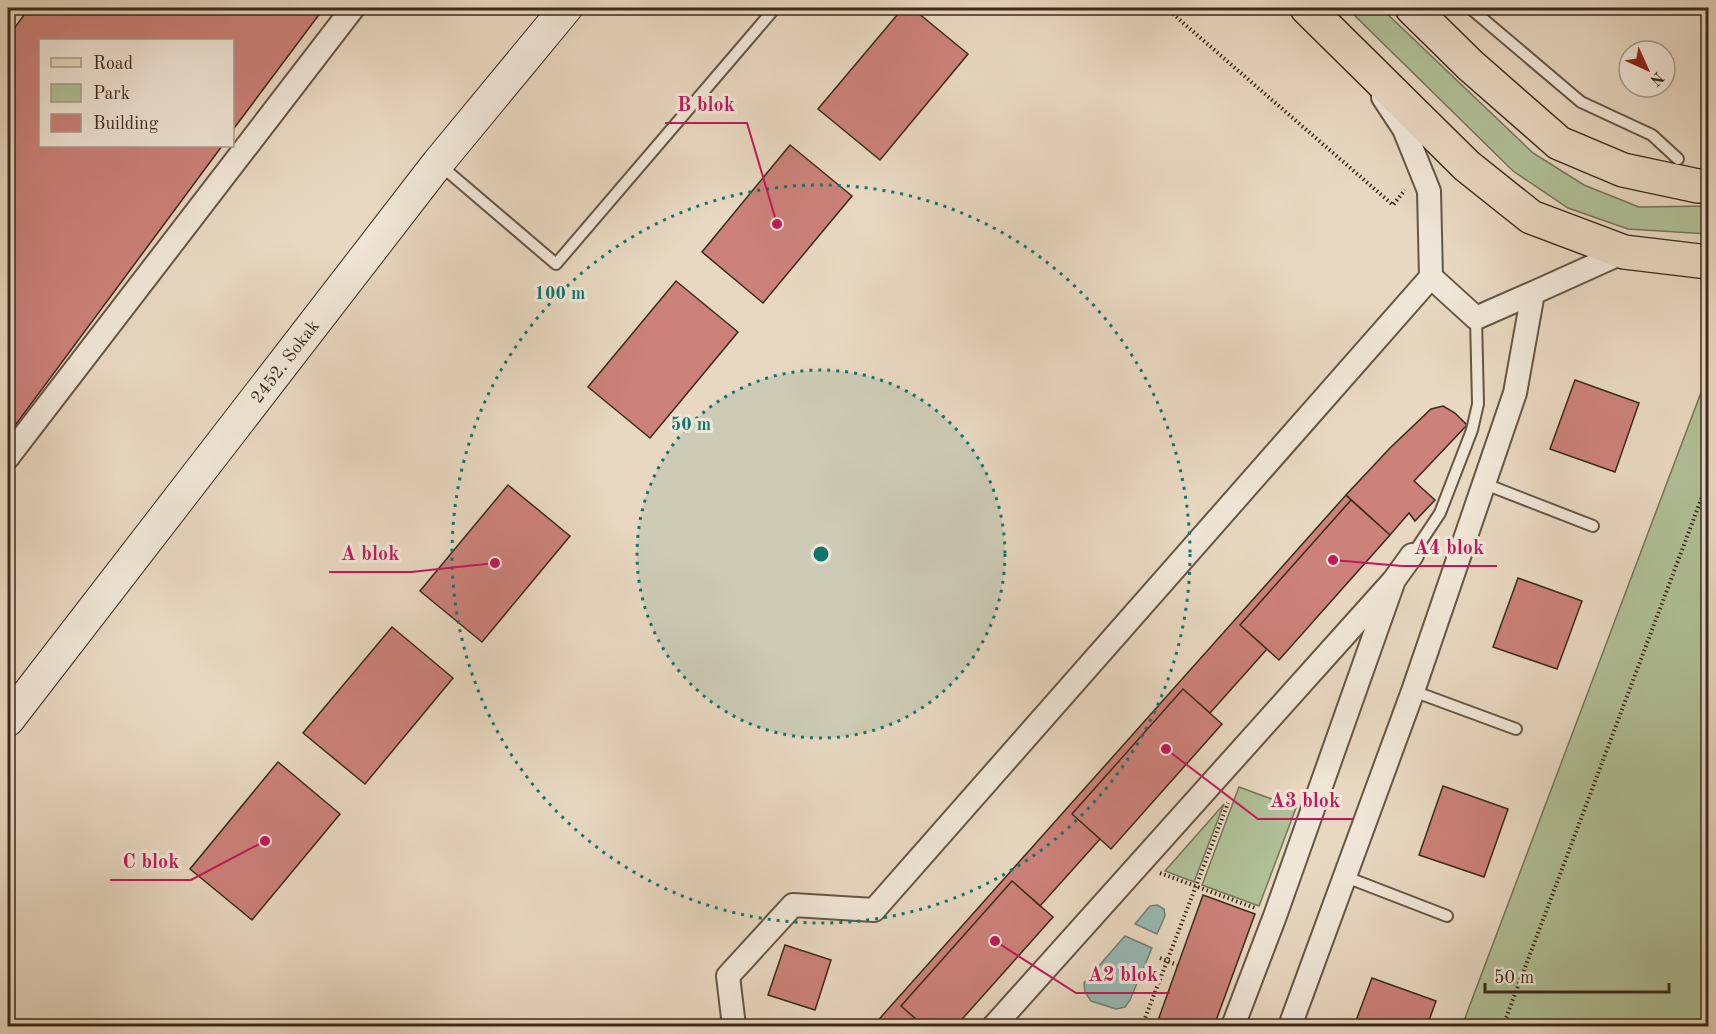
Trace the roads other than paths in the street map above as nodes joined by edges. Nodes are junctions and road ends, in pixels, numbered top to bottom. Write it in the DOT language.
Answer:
graph roads {
  1 [pos="353,8"];
  2 [pos="566,8"];
  3 [pos="775,8"];
  4 [pos="1307,8"];
  5 [pos="1412,8"];
  6 [pos="1470,8"];
  7 [pos="1355,54"];
  8 [pos="1678,159"];
  9 [pos="438,163"];
  10 [pos="1708,186"];
  11 [pos="1624,252"];
  12 [pos="1708,262"];
  13 [pos="1431,277"];
  14 [pos="1533,293"];
  15 [pos="1476,318"];
  16 [pos="8,457"];
  17 [pos="1485,484"];
  18 [pos="1593,526"];
  19 [pos="1412,555"];
  20 [pos="1394,580"];
  21 [pos="1413,691"];
  22 [pos="8,720"];
  23 [pos="1516,729"];
  24 [pos="1346,877"];
  25 [pos="1447,916"];
  26 [pos="1002,1025"];
  27 [pos="734,1026"];
  28 [pos="1233,1026"];
  29 [pos="1290,1026"];
  1 -- 16 [label="street"];
  2 -- 9 [label="main road, 2452. Sokak"];
  3 -- 9 [label="lane"];
  4 -- 7 [label="main road"];
  5 -- 10 [label="main road"];
  6 -- 8 [label="lane"];
  7 -- 11 [label="main road"];
  7 -- 13 [label="street"];
  9 -- 22 [label="main road, 2452. Sokak"];
  11 -- 12 [label="main road"];
  11 -- 14 [label="street"];
  13 -- 15 [label="street"];
  13 -- 27 [label="street"];
  14 -- 15 [label="street"];
  14 -- 17 [label="street"];
  15 -- 19 [label="lane"];
  17 -- 18 [label="lane"];
  17 -- 21 [label="street"];
  19 -- 20 [label="street"];
  20 -- 26 [label="street"];
  20 -- 28 [label="street"];
  21 -- 23 [label="lane"];
  21 -- 24 [label="street"];
  24 -- 25 [label="lane"];
  24 -- 29 [label="street"];
}
